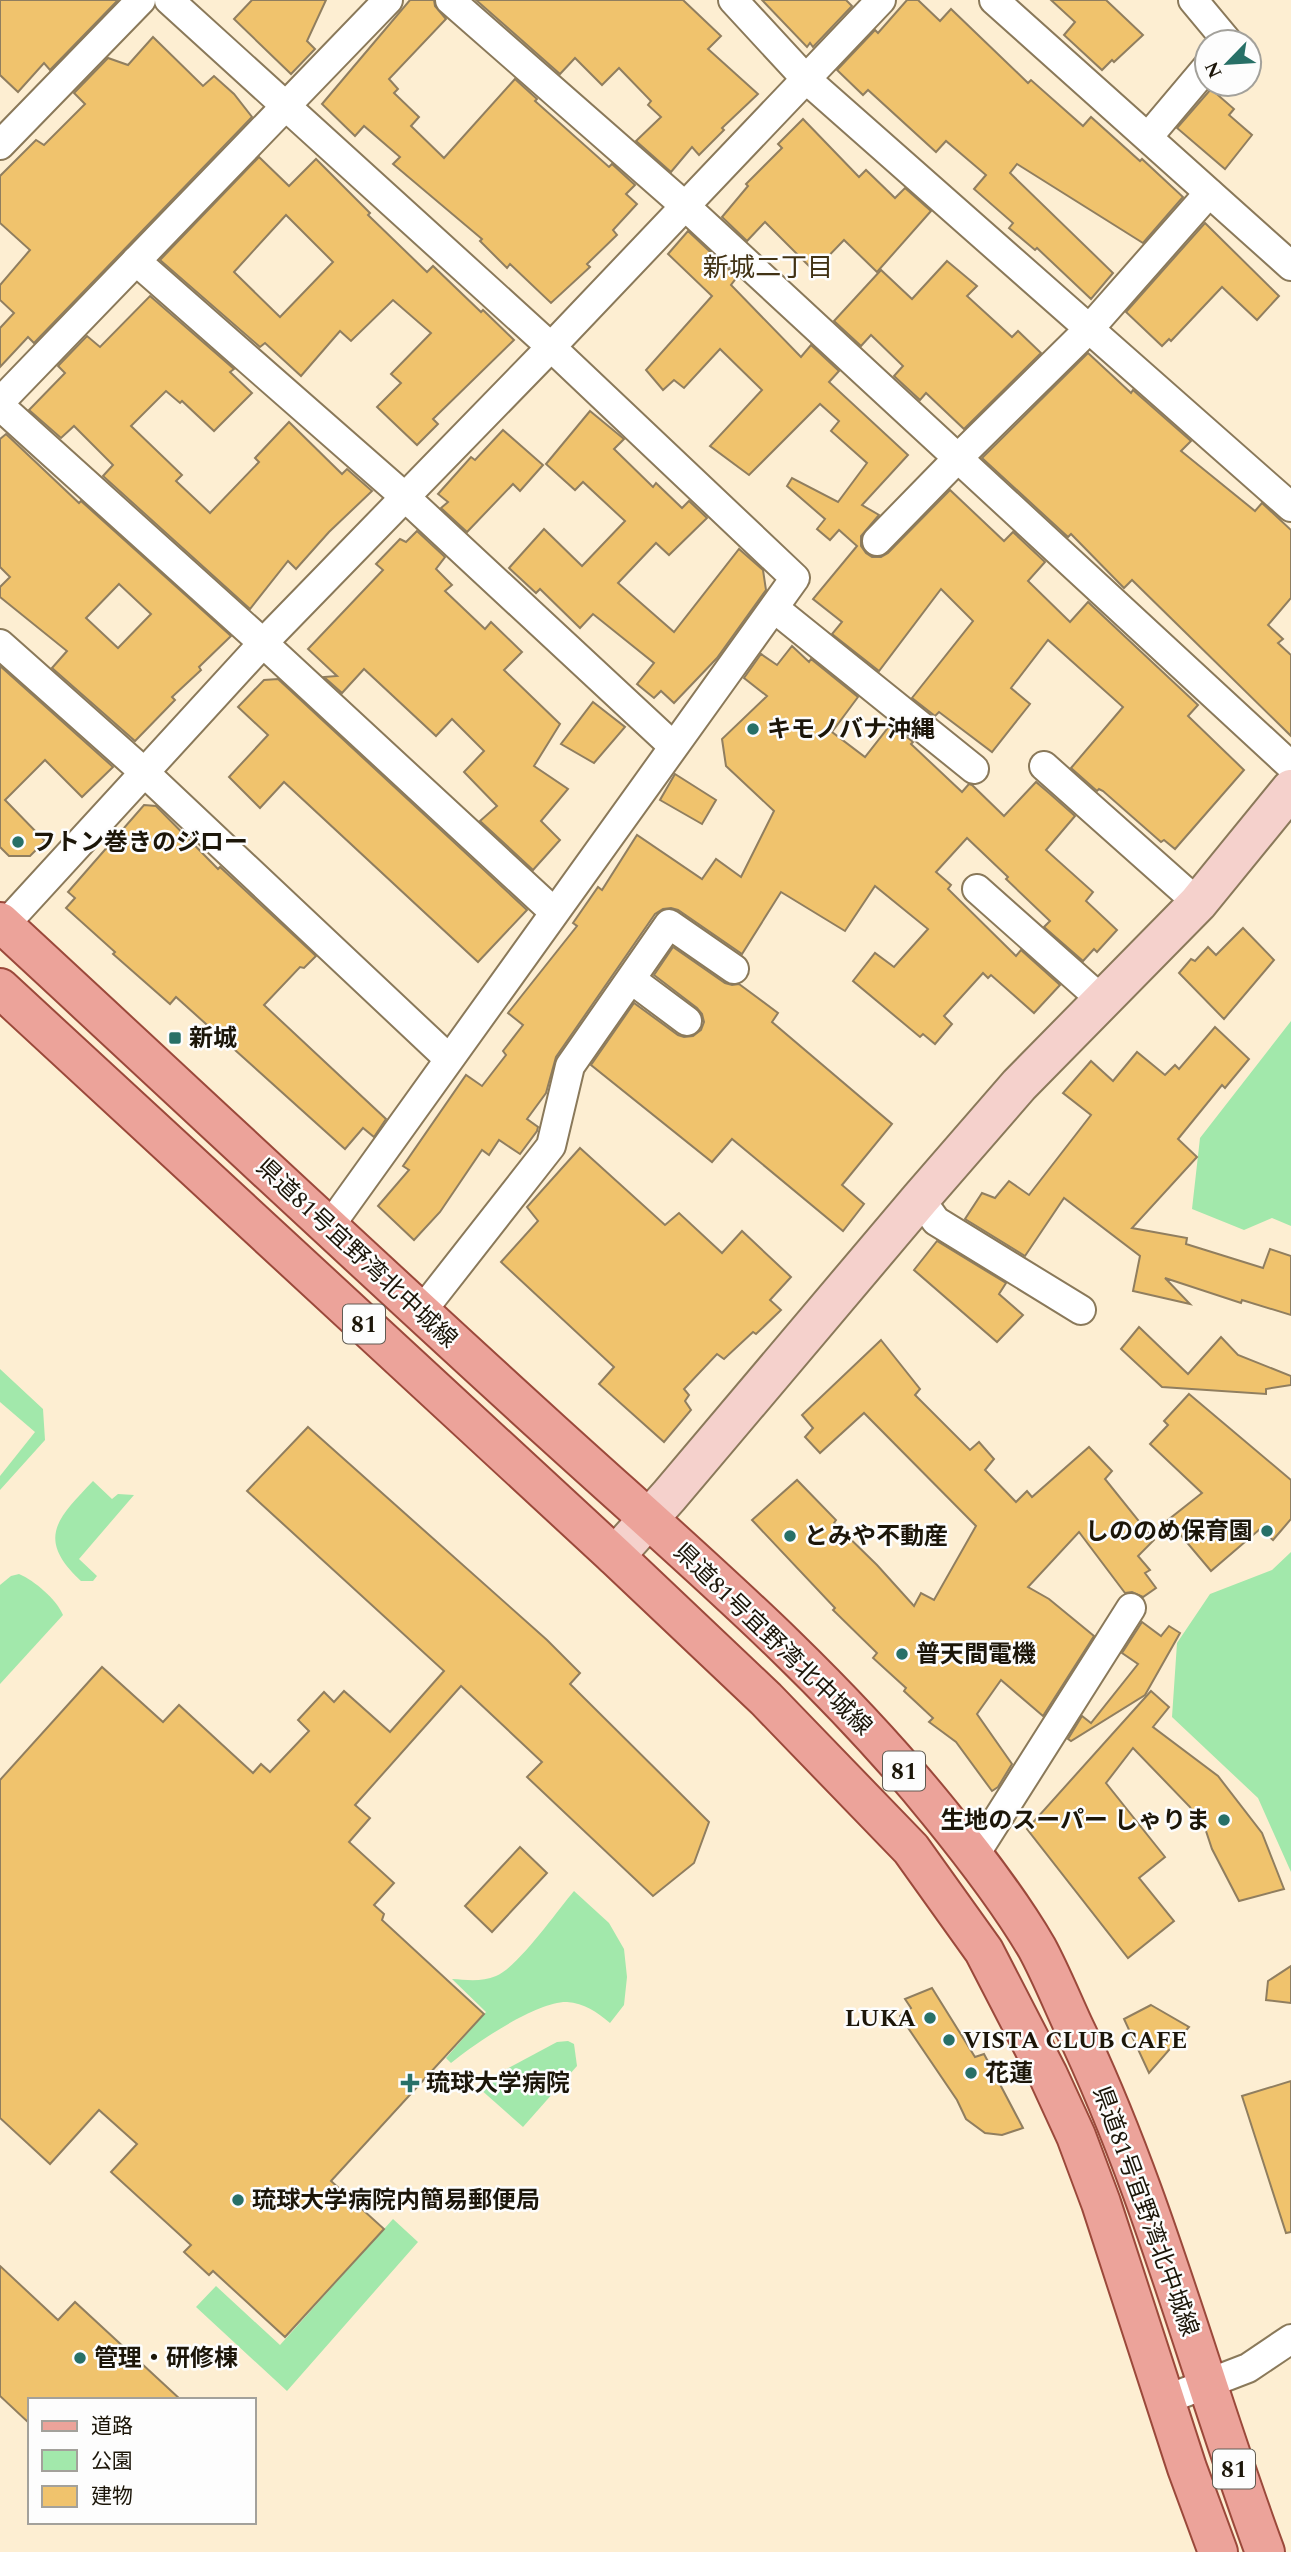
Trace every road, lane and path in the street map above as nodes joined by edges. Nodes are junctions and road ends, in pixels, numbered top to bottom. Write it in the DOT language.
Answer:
graph roads {
  1 [pos="141,0"];
  2 [pos="169,0"];
  3 [pos="388,0"];
  4 [pos="450,0"];
  5 [pos="733,0"];
  6 [pos="881,0"];
  7 [pos="994,0"];
  8 [pos="1193,0"];
  9 [pos="1216,28"];
  10 [pos="806,79"];
  11 [pos="1193,83"];
  12 [pos="287,105"];
  13 [pos="1147,137"];
  14 [pos="0,145"];
  15 [pos="1209,193"];
  16 [pos="685,206"];
  17 [pos="136,261"];
  18 [pos="1291,266"];
  19 [pos="1090,328"];
  20 [pos="551,347"];
  21 [pos="0,404"];
  22 [pos="959,457"];
  23 [pos="405,497"];
  24 [pos="1291,507"];
  25 [pos="877,541"];
  26 [pos="774,608"];
  27 [pos="0,643"];
  28 [pos="263,643"];
  29 [pos="673,746"];
  30 [pos="1044,766"];
  31 [pos="1291,766"];
  32 [pos="974,769"];
  33 [pos="144,772"];
  34 [pos="1291,789"];
  35 [pos="977,889"];
  36 [pos="1198,902"];
  37 [pos="554,912"];
  38 [pos="1,926"];
  39 [pos="734,969"];
  40 [pos="632,980"];
  41 [pos="0,988"];
  42 [pos="1103,1001"];
  43 [pos="687,1021"];
  44 [pos="449,1059"];
  45 [pos="920,1199"];
  46 [pos="329,1227"];
  47 [pos="1081,1310"];
  48 [pos="421,1312"];
  49 [pos="649,1520"];
  50 [pos="615,1556"];
  51 [pos="1131,1608"];
  52 [pos="974,1856"];
  53 [pos="1291,2339"];
  54 [pos="1208,2385"];
  55 [pos="1165,2400"];
  56 [pos="1219,2552"];
  57 [pos="1265,2552"];
  1 -- 14 [label="street"];
  2 -- 12 [label="street"];
  3 -- 12 [label="street"];
  4 -- 16 [label="street"];
  5 -- 10 [label="street"];
  6 -- 10 [label="street"];
  7 -- 13 [label="street"];
  8 -- 9 [label="street"];
  10 -- 16 [label="street"];
  10 -- 19 [label="street"];
  11 -- 13 [label="street"];
  12 -- 17 [label="street"];
  12 -- 20 [label="street"];
  13 -- 15 [label="street"];
  15 -- 18 [label="street"];
  15 -- 19 [label="street"];
  16 -- 20 [label="street"];
  16 -- 22 [label="street"];
  17 -- 21 [label="street"];
  17 -- 23 [label="street"];
  19 -- 22 [label="street"];
  19 -- 24 [label="street"];
  20 -- 23 [label="street"];
  20 -- 26 [label="street"];
  21 -- 28 [label="street"];
  22 -- 25 [label="street"];
  22 -- 31 [label="street"];
  23 -- 28 [label="street"];
  23 -- 29 [label="street"];
  26 -- 29 [label="street"];
  26 -- 32 [label="street"];
  27 -- 33 [label="street"];
  28 -- 33 [label="street"];
  28 -- 37 [label="street"];
  29 -- 37 [label="street"];
  30 -- 36 [label="street"];
  33 -- 38 [label="street"];
  33 -- 44 [label="street"];
  34 -- 36 [label="street"];
  35 -- 42 [label="street"];
  36 -- 42 [label="street"];
  37 -- 44 [label="street"];
  38 -- 46 [label="main road, 県道81号宜野湾北中城線 / 81"];
  39 -- 40 [label="street"];
  40 -- 43 [label="street"];
  40 -- 48 [label="street"];
  41 -- 50 [label="main road, 県道81号宜野湾北中城線 / 81"];
  42 -- 45 [label="street"];
  44 -- 46 [label="street"];
  45 -- 47 [label="street"];
  45 -- 49 [label="street"];
  46 -- 48 [label="main road, 県道81号宜野湾北中城線 / 81"];
  48 -- 49 [label="main road, 県道81号宜野湾北中城線 / 81"];
  49 -- 50 [label="street"];
  49 -- 52 [label="main road, 県道81号宜野湾北中城線 / 81"];
  50 -- 55 [label="main road, 県道81号宜野湾北中城線 / 81"];
  51 -- 52 [label="street"];
  52 -- 54 [label="main road, 県道81号宜野湾北中城線 / 81"];
  53 -- 54 [label="street"];
  54 -- 55 [label="street"];
  54 -- 57 [label="main road, 県道81号宜野湾北中城線 / 81"];
  55 -- 56 [label="main road, 県道81号宜野湾北中城線 / 81"];
}
